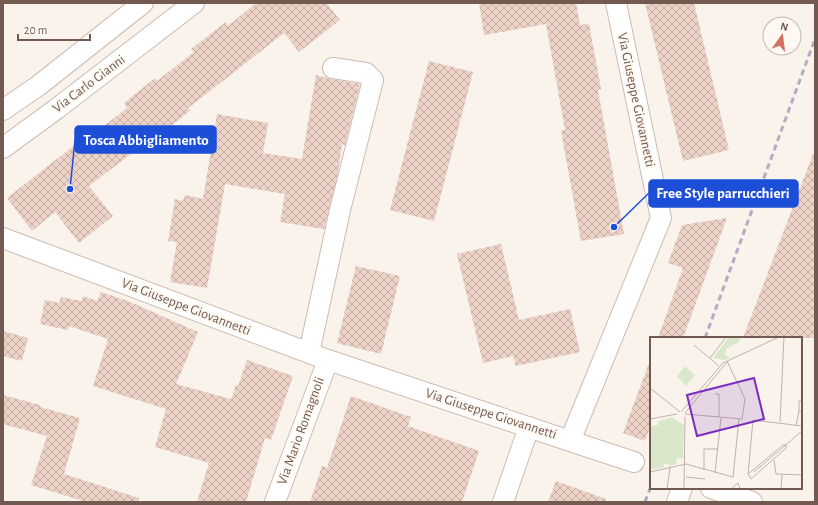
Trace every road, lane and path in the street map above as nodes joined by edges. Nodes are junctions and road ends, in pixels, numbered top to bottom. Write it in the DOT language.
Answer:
graph roads {
  1 [pos="143,3"];
  2 [pos="194,3"];
  3 [pos="616,3"];
  4 [pos="333,68"];
  5 [pos="3,110"];
  6 [pos="3,148"];
  7 [pos="3,238"];
  8 [pos="309,353"];
  9 [pos="328,360"];
  10 [pos="528,427"];
  11 [pos="570,441"];
  12 [pos="634,462"];
  13 [pos="682,489"];
  14 [pos="714,489"];
  15 [pos="276,502"];
  16 [pos="503,502"];
  17 [pos="677,502"];
  18 [pos="752,502"];
  1 -- 5 [label="street, Via Carlo Gianni"];
  2 -- 6 [label="street, Via Carlo Gianni"];
  3 -- 11 [label="street, Via Giuseppe Giovannetti"];
  4 -- 8 [label="street"];
  7 -- 8 [label="street, Via Giuseppe Giovannetti"];
  8 -- 9 [label="street, Via Giuseppe Giovannetti"];
  9 -- 10 [label="street, Via Giuseppe Giovannetti"];
  9 -- 15 [label="street, Via Mario Romagnoli"];
  10 -- 11 [label="street, Via Giuseppe Giovannetti"];
  10 -- 16 [label="street"];
  11 -- 12 [label="street, Via Giuseppe Giovannetti"];
  13 -- 17 [label="street"];
  14 -- 18 [label="street"];
}
